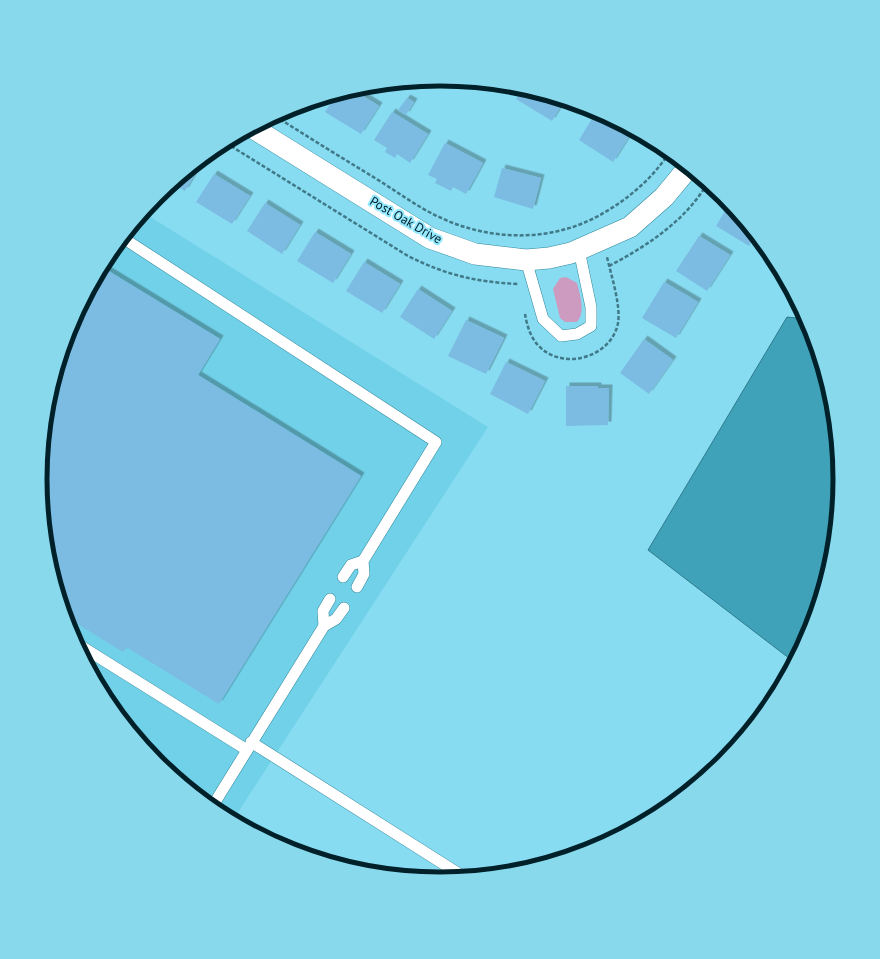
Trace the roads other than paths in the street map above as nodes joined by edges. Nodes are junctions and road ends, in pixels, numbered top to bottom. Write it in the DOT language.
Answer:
graph roads {
  1 [pos="258,131"];
  2 [pos="684,172"];
  3 [pos="128,240"];
  4 [pos="580,250"];
  5 [pos="526,260"];
  6 [pos="363,561"];
  7 [pos="343,577"];
  8 [pos="357,586"];
  9 [pos="330,599"];
  10 [pos="344,608"];
  11 [pos="324,626"];
  12 [pos="86,649"];
  13 [pos="249,746"];
  14 [pos="215,801"];
  15 [pos="456,872"];
  1 -- 5 [label="street, Post Oak Drive"];
  2 -- 4 [label="street, Post Oak Drive"];
  3 -- 6 [label="lane"];
  4 -- 5 [label="street, Post Oak Drive"];
  4 -- 5 [label="lane"];
  6 -- 7 [label="lane"];
  6 -- 8 [label="lane"];
  9 -- 11 [label="lane"];
  10 -- 11 [label="lane"];
  11 -- 13 [label="lane"];
  12 -- 13 [label="lane"];
  13 -- 14 [label="lane"];
  13 -- 15 [label="lane"];
}
